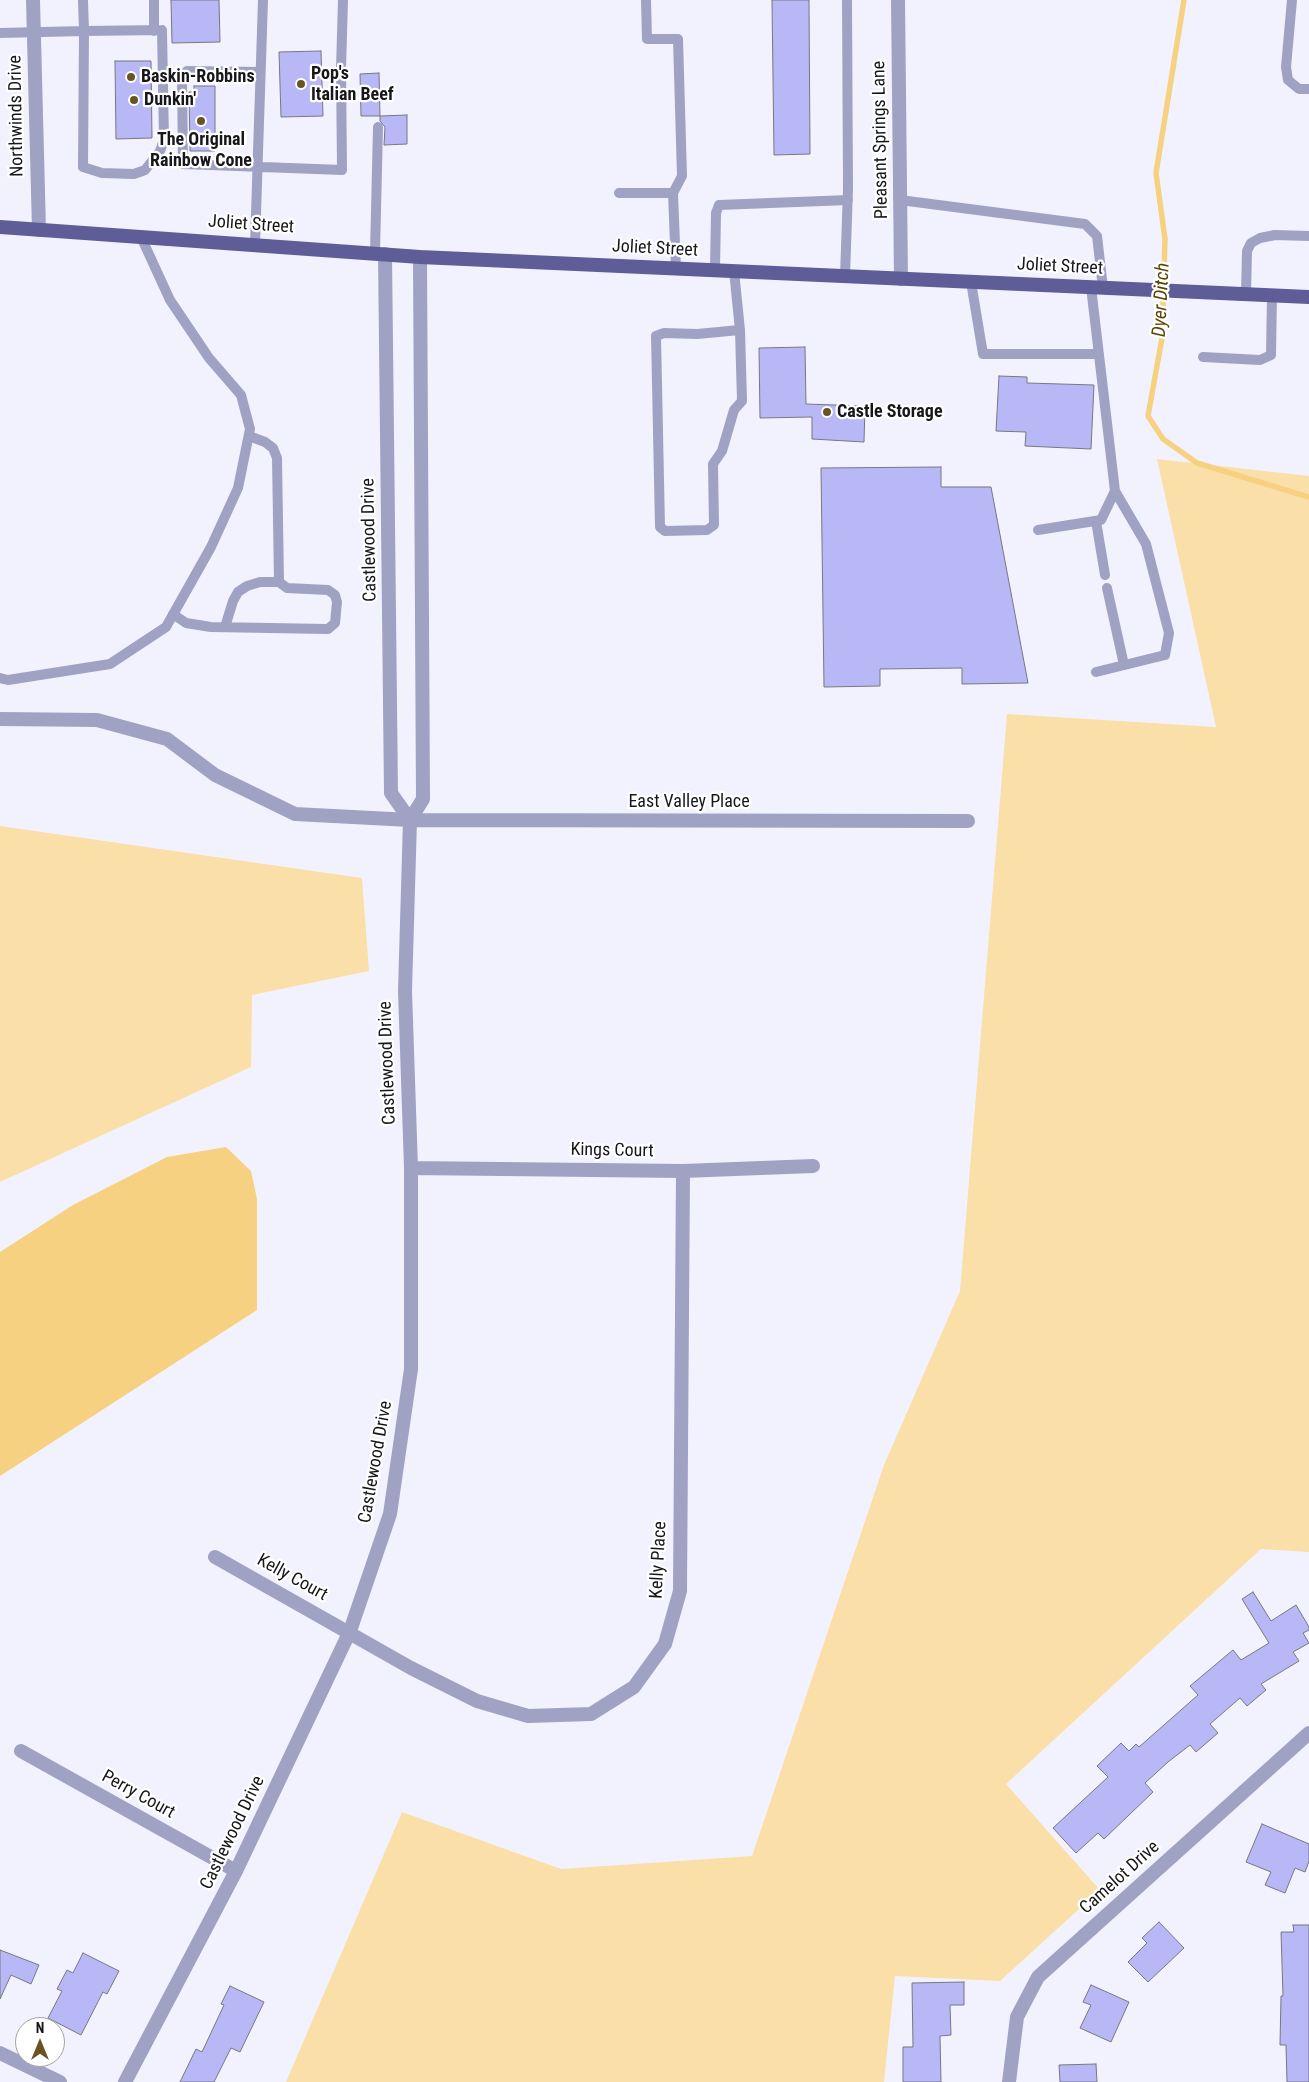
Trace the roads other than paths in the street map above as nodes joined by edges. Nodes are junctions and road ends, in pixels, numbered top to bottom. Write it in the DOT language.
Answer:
graph roads {
  1 [pos="33,0"];
  2 [pos="83,0"];
  3 [pos="154,0"];
  4 [pos="263,0"];
  5 [pos="343,0"];
  6 [pos="646,0"];
  7 [pos="847,0"];
  8 [pos="898,0"];
  9 [pos="1292,0"];
  10 [pos="84,31"];
  11 [pos="158,31"];
  12 [pos="0,33"];
  13 [pos="34,33"];
  14 [pos="260,72"];
  15 [pos="1309,89"];
  16 [pos="378,127"];
  17 [pos="257,168"];
  18 [pos="619,193"];
  19 [pos="673,193"];
  20 [pos="848,200"];
  21 [pos="900,200"];
  22 [pos="0,227"];
  23 [pos="39,230"];
  24 [pos="1309,236"];
  25 [pos="141,237"];
  26 [pos="255,244"];
  27 [pos="380,254"];
  28 [pos="420,257"];
  29 [pos="676,269"];
  30 [pos="715,270"];
  31 [pos="734,271"];
  32 [pos="845,276"];
  33 [pos="901,279"];
  34 [pos="970,282"];
  35 [pos="1097,288"];
  36 [pos="1246,294"];
  37 [pos="1272,295"];
  38 [pos="1309,297"];
  39 [pos="740,330"];
  40 [pos="1099,354"];
  41 [pos="1203,358"];
  42 [pos="249,436"];
  43 [pos="1115,491"];
  44 [pos="1096,521"];
  45 [pos="1038,530"];
  46 [pos="1106,575"];
  47 [pos="279,582"];
  48 [pos="1108,588"];
  49 [pos="173,614"];
  50 [pos="225,627"];
  51 [pos="1124,665"];
  52 [pos="1096,672"];
  53 [pos="0,678"];
  54 [pos="0,719"];
  55 [pos="410,820"];
  56 [pos="968,821"];
  57 [pos="813,1166"];
  58 [pos="411,1168"];
  59 [pos="683,1171"];
  60 [pos="215,1557"];
  61 [pos="350,1631"];
  62 [pos="1309,1733"];
  63 [pos="21,1751"];
  64 [pos="236,1871"];
  65 [pos="0,2053"];
  66 [pos="60,2082"];
  67 [pos="124,2082"];
  68 [pos="1009,2082"];
  1 -- 13 [label="street, Northwinds Drive"];
  2 -- 10 [label="lane"];
  3 -- 11 [label="lane"];
  4 -- 14 [label="lane"];
  5 -- 17 [label="lane"];
  6 -- 19 [label="lane"];
  7 -- 20 [label="lane"];
  8 -- 21 [label="street, Pleasant Springs Lane"];
  9 -- 15 [label="lane"];
  10 -- 11 [label="lane"];
  10 -- 11 [label="lane"];
  10 -- 13 [label="lane"];
  12 -- 13 [label="lane"];
  13 -- 23 [label="street, Northwinds Drive"];
  14 -- 17 [label="lane"];
  14 -- 17 [label="lane"];
  16 -- 27 [label="lane"];
  17 -- 26 [label="lane"];
  18 -- 19 [label="lane"];
  19 -- 29 [label="lane"];
  20 -- 30 [label="lane"];
  20 -- 32 [label="lane"];
  21 -- 33 [label="street, Pleasant Springs Lane"];
  21 -- 35 [label="lane"];
  22 -- 23 [label="main road, Joliet Street"];
  23 -- 25 [label="main road, Joliet Street"];
  24 -- 36 [label="lane"];
  25 -- 26 [label="main road, Joliet Street"];
  25 -- 42 [label="lane"];
  26 -- 27 [label="main road, Joliet Street"];
  27 -- 28 [label="main road, Joliet Street"];
  27 -- 55 [label="street, Castlewood Drive"];
  28 -- 29 [label="main road, Joliet Street"];
  28 -- 55 [label="street, Castlewood Drive"];
  29 -- 30 [label="main road, Joliet Street"];
  30 -- 31 [label="main road, Joliet Street"];
  31 -- 32 [label="main road, Joliet Street"];
  31 -- 39 [label="lane"];
  32 -- 33 [label="main road, Joliet Street"];
  33 -- 34 [label="main road, Joliet Street"];
  34 -- 35 [label="main road, Joliet Street"];
  34 -- 40 [label="lane"];
  35 -- 36 [label="main road, Joliet Street"];
  35 -- 40 [label="lane"];
  36 -- 37 [label="main road, Joliet Street"];
  37 -- 38 [label="main road, Joliet Street"];
  37 -- 41 [label="lane"];
  39 -- 39 [label="lane"];
  40 -- 43 [label="lane"];
  42 -- 47 [label="lane"];
  42 -- 49 [label="lane"];
  43 -- 44 [label="lane"];
  43 -- 51 [label="lane"];
  44 -- 45 [label="lane"];
  44 -- 46 [label="lane"];
  47 -- 50 [label="lane"];
  47 -- 50 [label="lane"];
  48 -- 51 [label="lane"];
  49 -- 50 [label="lane"];
  49 -- 53 [label="lane"];
  51 -- 52 [label="lane"];
  54 -- 55 [label="street, East Valley Place"];
  55 -- 56 [label="street, East Valley Place"];
  55 -- 58 [label="street, Castlewood Drive"];
  57 -- 59 [label="street, Kings Court"];
  58 -- 59 [label="street, Kings Court"];
  58 -- 61 [label="street, Castlewood Drive"];
  59 -- 61 [label="street, Kelly Place"];
  60 -- 61 [label="street, Kelly Court"];
  61 -- 64 [label="street, Castlewood Drive"];
  62 -- 68 [label="street, Camelot Drive"];
  63 -- 64 [label="street, Perry Court"];
  64 -- 67 [label="street, Castlewood Drive"];
  65 -- 66 [label="street"];
}
